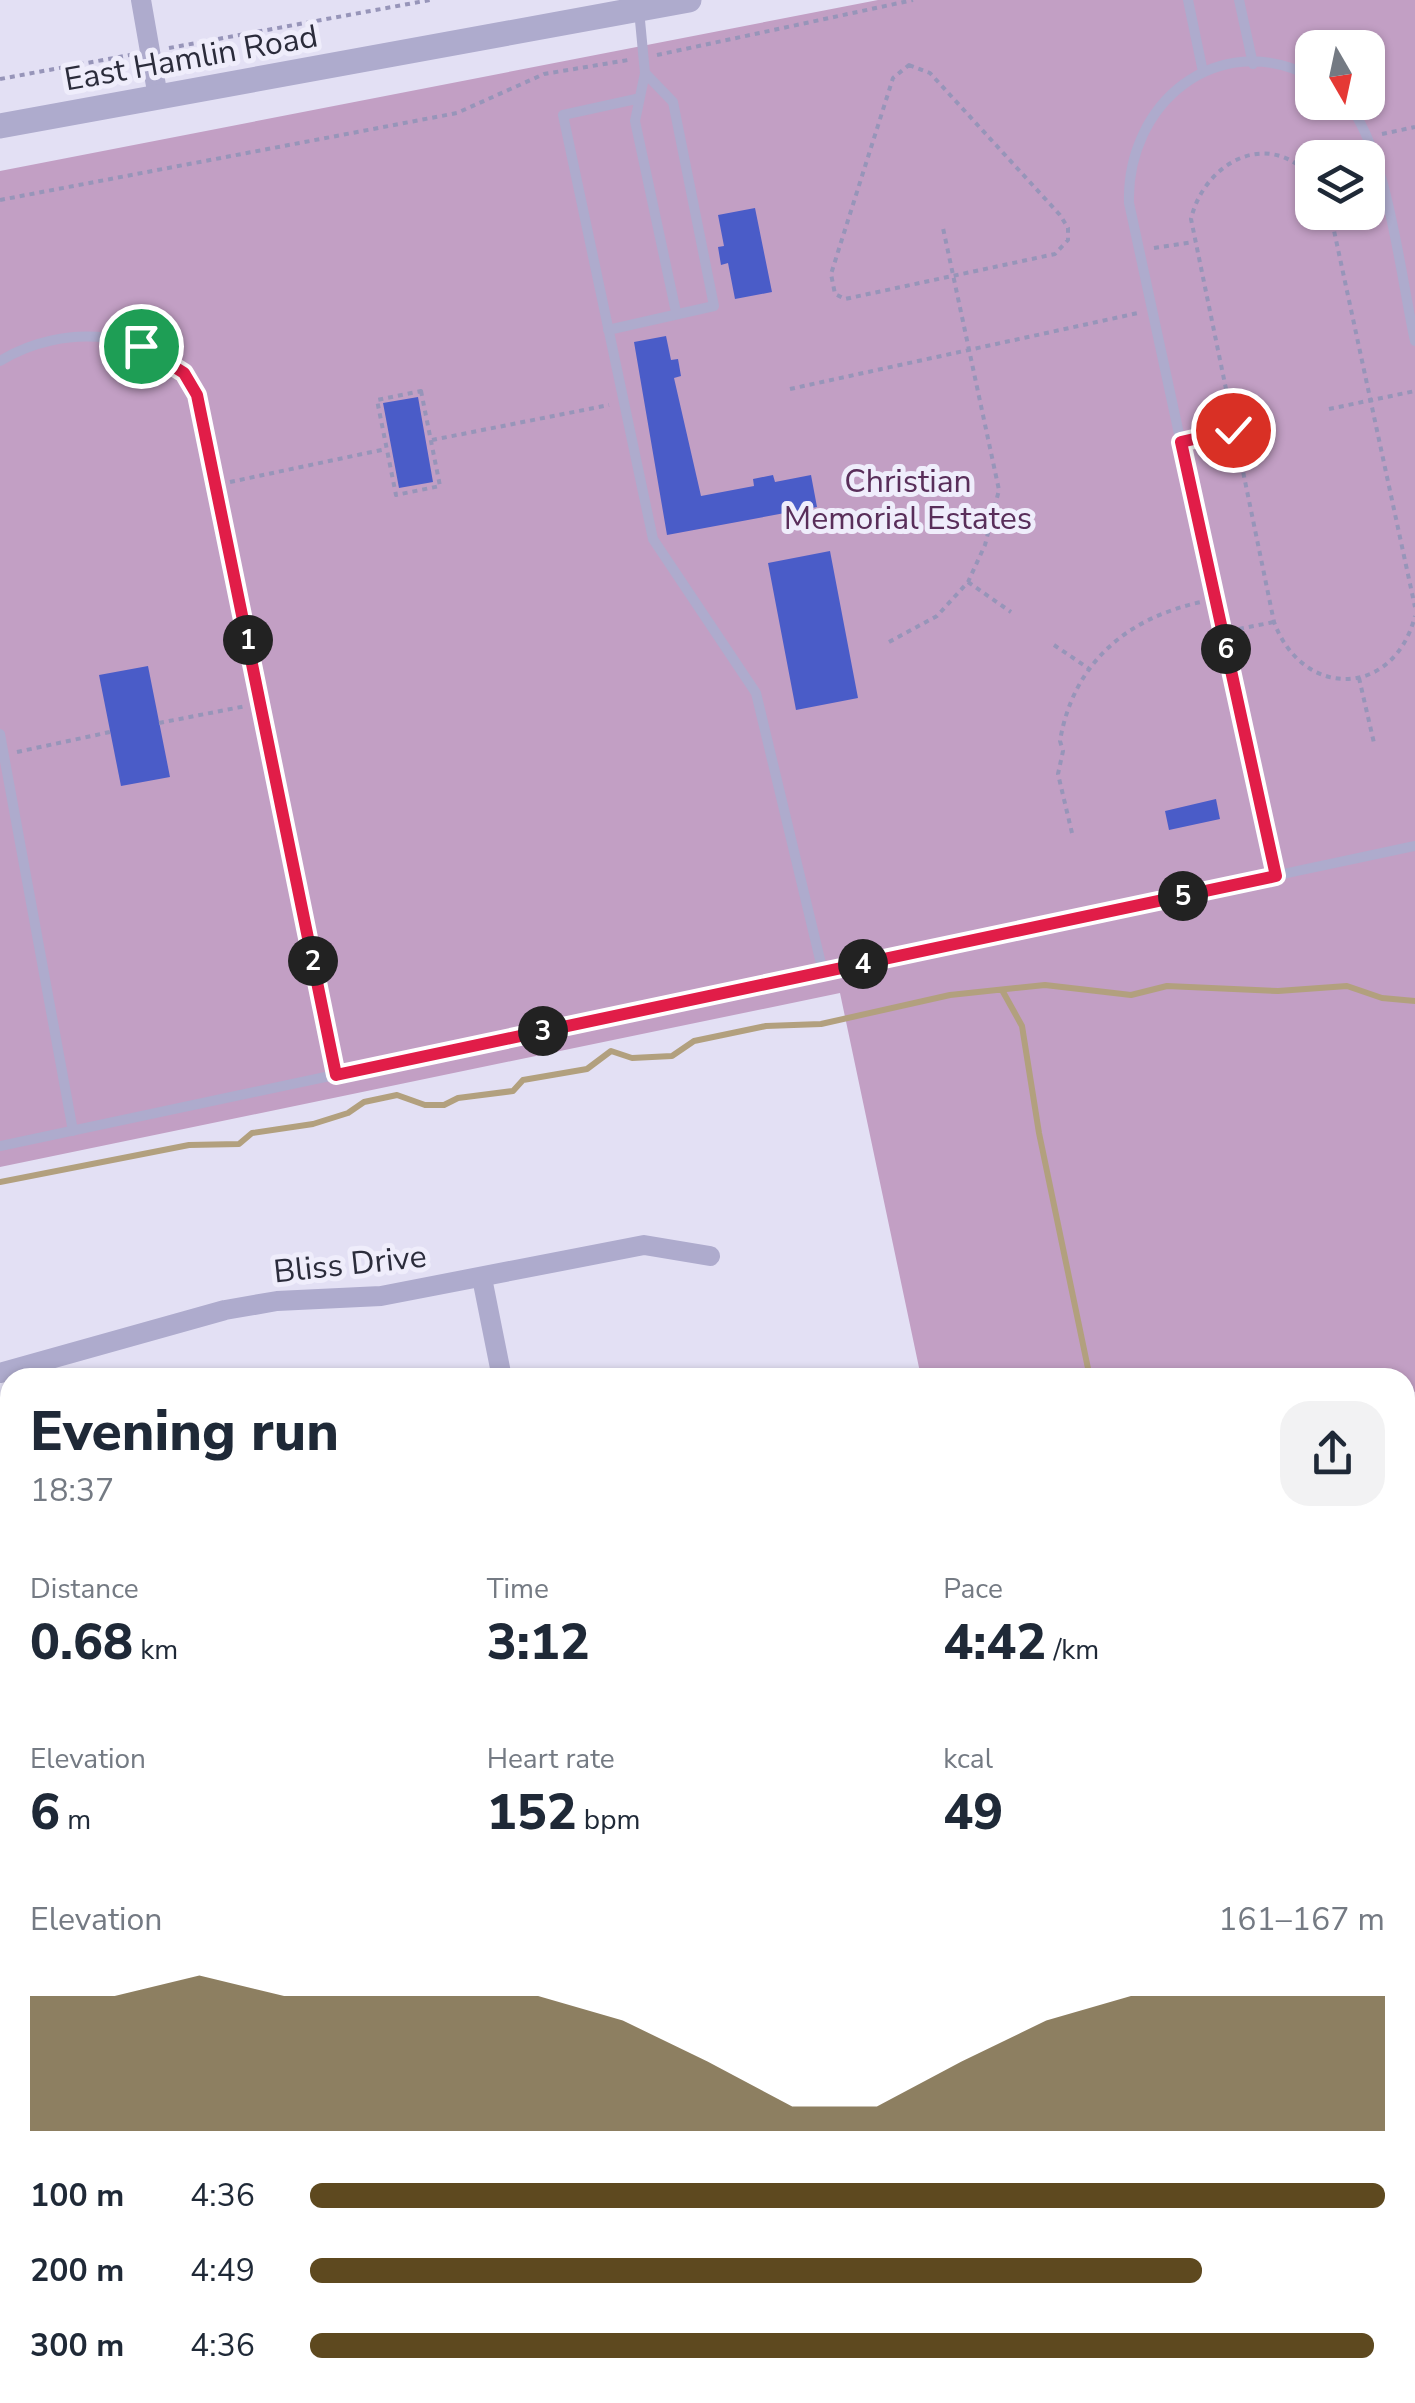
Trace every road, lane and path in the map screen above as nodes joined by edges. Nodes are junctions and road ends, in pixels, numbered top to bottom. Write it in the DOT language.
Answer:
graph roads {
  1 [pos="141,0"];
  2 [pos="430,0"];
  3 [pos="689,0"];
  4 [pos="913,0"];
  5 [pos="1188,0"];
  6 [pos="1239,0"];
  7 [pos="639,9"];
  8 [pos="170,48"];
  9 [pos="129,56"];
  10 [pos="643,58"];
  11 [pos="1253,64"];
  12 [pos="1203,72"];
  13 [pos="1295,72"];
  14 [pos="646,73"];
  15 [pos="0,79"];
  16 [pos="158,97"];
  17 [pos="636,98"];
  18 [pos="1357,120"];
  19 [pos="0,126"];
  20 [pos="1415,127"];
  21 [pos="1368,137"];
  22 [pos="1295,164"];
  23 [pos="0,200"];
  24 [pos="943,228"];
  25 [pos="1334,230"];
  26 [pos="1192,242"];
  27 [pos="1139,250"];
  28 [pos="954,276"];
  29 [pos="1152,310"];
  30 [pos="676,312"];
  31 [pos="608,330"];
  32 [pos="1415,341"];
  33 [pos="970,349"];
  34 [pos="0,361"];
  35 [pos="790,389"];
  36 [pos="1415,391"];
  37 [pos="1372,400"];
  38 [pos="624,402"];
  39 [pos="1329,409"];
  40 [pos="1276,420"];
  41 [pos="1233,430"];
  42 [pos="430,440"];
  43 [pos="1181,442"];
  44 [pos="386,449"];
  45 [pos="216,485"];
  46 [pos="968,582"];
  47 [pos="1414,592"];
  48 [pos="1215,599"];
  49 [pos="1415,607"];
  50 [pos="1011,612"];
  51 [pos="1415,616"];
  52 [pos="1274,622"];
  53 [pos="1222,633"];
  54 [pos="888,642"];
  55 [pos="1054,645"];
  56 [pos="1088,668"];
  57 [pos="1360,678"];
  58 [pos="261,704"];
  59 [pos="159,724"];
  60 [pos="110,732"];
  61 [pos="0,734"];
  62 [pos="1374,743"];
  63 [pos="4,755"];
  64 [pos="1072,833"];
  65 [pos="1415,846"];
  66 [pos="1276,876"];
  67 [pos="822,972"];
  68 [pos="336,1075"];
  69 [pos="73,1131"];
  70 [pos="0,1146"];
  71 [pos="710,1256"];
  72 [pos="482,1278"];
  73 [pos="18,1368"];
  74 [pos="500,1368"];
  1 -- 16 [label="street"];
  2 -- 8 [label="path"];
  3 -- 7 [label="street, East Hamlin Road"];
  4 -- 10 [label="path"];
  5 -- 12 [label="lane"];
  6 -- 11 [label="lane"];
  7 -- 10 [label="lane"];
  7 -- 16 [label="street, East Hamlin Road"];
  9 -- 15 [label="path"];
  10 -- 14 [label="lane"];
  10 -- 23 [label="path"];
  11 -- 12 [label="lane"];
  11 -- 13 [label="lane"];
  12 -- 27 [label="lane"];
  14 -- 17 [label="lane"];
  14 -- 30 [label="lane"];
  16 -- 19 [label="street, East Hamlin Road"];
  17 -- 30 [label="lane"];
  17 -- 31 [label="lane"];
  18 -- 21 [label="lane"];
  20 -- 21 [label="path"];
  21 -- 32 [label="lane"];
  22 -- 26 [label="path"];
  24 -- 28 [label="path"];
  25 -- 37 [label="path"];
  26 -- 27 [label="path"];
  26 -- 41 [label="path"];
  27 -- 29 [label="lane"];
  28 -- 28 [label="path"];
  28 -- 33 [label="path"];
  29 -- 33 [label="path"];
  29 -- 43 [label="lane"];
  30 -- 31 [label="lane"];
  31 -- 38 [label="lane"];
  33 -- 35 [label="path"];
  33 -- 46 [label="path"];
  34 -- 45 [label="lane"];
  36 -- 37 [label="path"];
  37 -- 39 [label="path"];
  37 -- 47 [label="path"];
  38 -- 42 [label="path"];
  38 -- 67 [label="lane"];
  40 -- 41 [label="path"];
  41 -- 43 [label="path"];
  41 -- 52 [label="path"];
  42 -- 44 [label="path"];
  42 -- 44 [label="path"];
  43 -- 48 [label="lane"];
  44 -- 45 [label="path"];
  45 -- 58 [label="lane"];
  46 -- 50 [label="path"];
  46 -- 54 [label="path"];
  47 -- 49 [label="path"];
  48 -- 53 [label="lane"];
  48 -- 56 [label="path"];
  51 -- 57 [label="path"];
  52 -- 53 [label="path"];
  52 -- 57 [label="path"];
  53 -- 66 [label="lane"];
  55 -- 56 [label="path"];
  56 -- 64 [label="path"];
  57 -- 62 [label="path"];
  58 -- 59 [label="path"];
  58 -- 68 [label="lane"];
  60 -- 63 [label="path"];
  61 -- 63 [label="lane"];
  63 -- 69 [label="lane"];
  65 -- 66 [label="lane"];
  66 -- 67 [label="lane"];
  67 -- 68 [label="lane"];
  68 -- 69 [label="lane"];
  69 -- 70 [label="lane"];
  71 -- 72 [label="street, Bliss Drive"];
  72 -- 73 [label="street, Bliss Drive"];
  72 -- 74 [label="street"];
}
